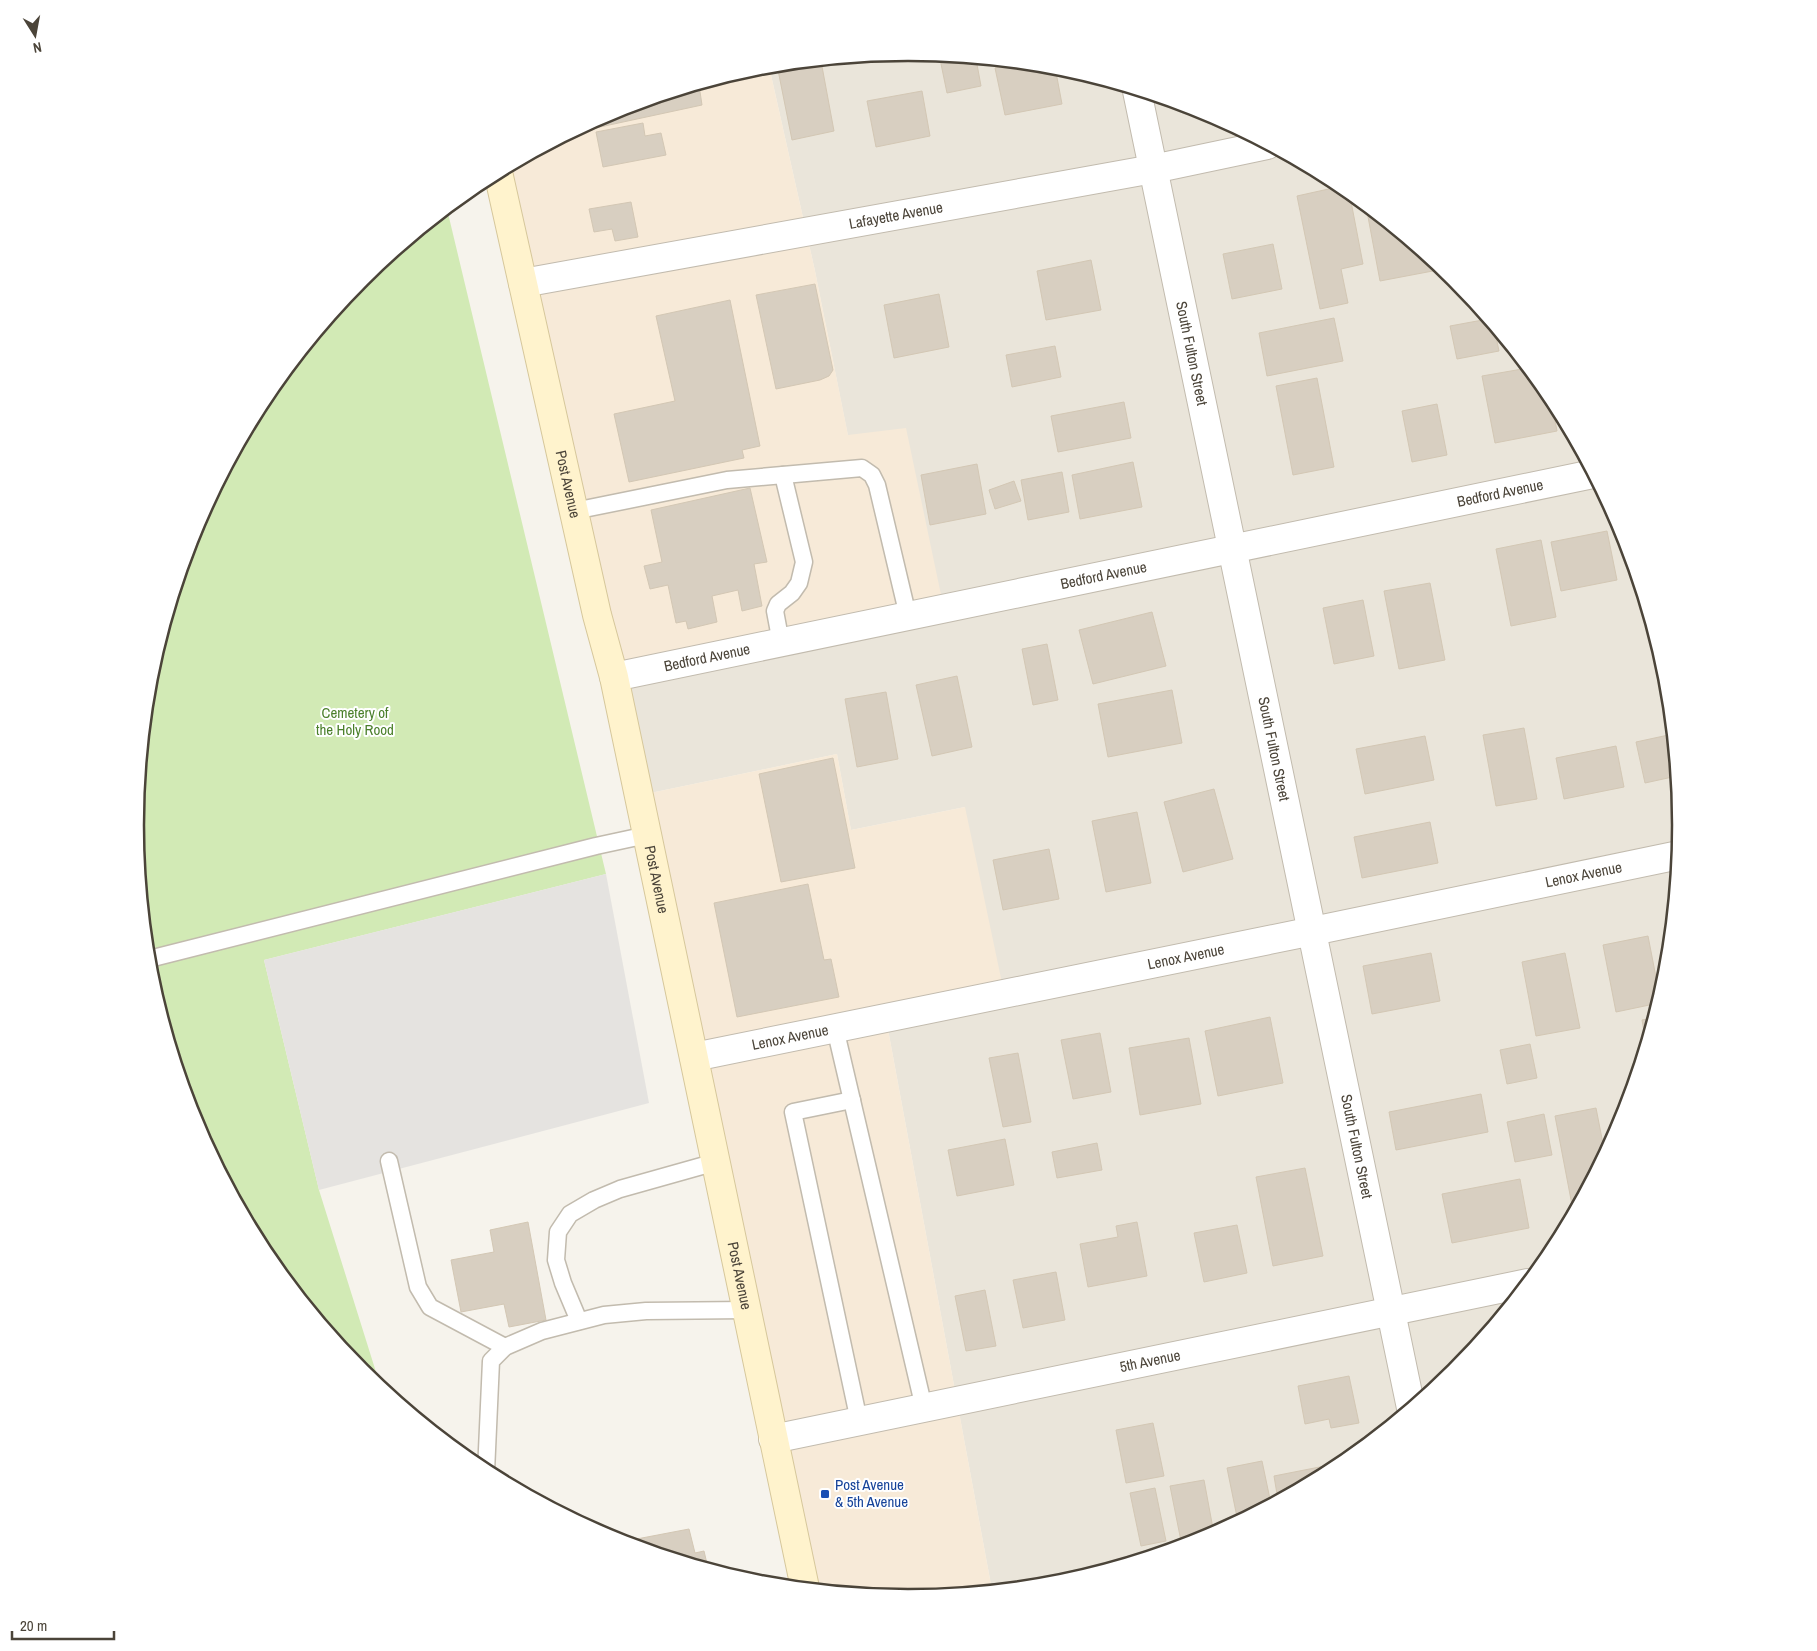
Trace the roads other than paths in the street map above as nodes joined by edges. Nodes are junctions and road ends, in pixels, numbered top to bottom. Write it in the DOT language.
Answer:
graph roads {
  1 [pos="1138,97"];
  2 [pos="1259,147"];
  3 [pos="1153,169"];
  4 [pos="500,180"];
  5 [pos="524,283"];
  6 [pos="783,475"];
  7 [pos="1588,475"];
  8 [pos="574,511"];
  9 [pos="1232,550"];
  10 [pos="908,616"];
  11 [pos="781,643"];
  12 [pos="614,677"];
  13 [pos="647,835"];
  14 [pos="1672,857"];
  15 [pos="1313,931"];
  16 [pos="156,957"];
  17 [pos="835,1028"];
  18 [pos="694,1057"];
  19 [pos="852,1100"];
  20 [pos="389,1162"];
  21 [pos="716,1162"];
  22 [pos="1519,1285"];
  23 [pos="746,1310"];
  24 [pos="1391,1312"];
  25 [pos="579,1321"];
  26 [pos="505,1347"];
  27 [pos="1410,1402"];
  28 [pos="924,1408"];
  29 [pos="859,1421"];
  30 [pos="773,1439"];
  31 [pos="486,1463"];
  32 [pos="804,1582"];
  1 -- 3 [label="street, South Fulton Street"];
  2 -- 3 [label="street, Lafayette Avenue"];
  3 -- 5 [label="street, Lafayette Avenue"];
  3 -- 9 [label="street, South Fulton Street"];
  4 -- 5 [label="main road, Post Avenue"];
  5 -- 8 [label="main road, Post Avenue"];
  6 -- 8 [label="lane"];
  6 -- 10 [label="lane"];
  6 -- 11 [label="lane"];
  7 -- 9 [label="street, Bedford Avenue"];
  8 -- 12 [label="main road, Post Avenue"];
  9 -- 10 [label="street, Bedford Avenue"];
  9 -- 15 [label="street, South Fulton Street"];
  10 -- 11 [label="street, Bedford Avenue"];
  11 -- 12 [label="street, Bedford Avenue"];
  12 -- 13 [label="main road, Post Avenue"];
  13 -- 16 [label="lane"];
  13 -- 18 [label="main road, Post Avenue"];
  14 -- 15 [label="street, Lenox Avenue"];
  15 -- 17 [label="street, Lenox Avenue"];
  15 -- 24 [label="street, South Fulton Street"];
  17 -- 18 [label="street, Lenox Avenue"];
  17 -- 19 [label="lane"];
  18 -- 21 [label="main road, Post Avenue"];
  19 -- 28 [label="lane"];
  19 -- 29 [label="lane"];
  20 -- 26 [label="lane"];
  21 -- 23 [label="main road, Post Avenue"];
  21 -- 25 [label="lane"];
  22 -- 24 [label="street, 5th Avenue"];
  23 -- 25 [label="lane"];
  23 -- 30 [label="main road, Post Avenue"];
  24 -- 27 [label="street, South Fulton Street"];
  24 -- 28 [label="street, 5th Avenue"];
  25 -- 26 [label="lane"];
  26 -- 31 [label="lane"];
  28 -- 29 [label="street, 5th Avenue"];
  29 -- 30 [label="street, 5th Avenue"];
  30 -- 32 [label="main road, Post Avenue"];
}
